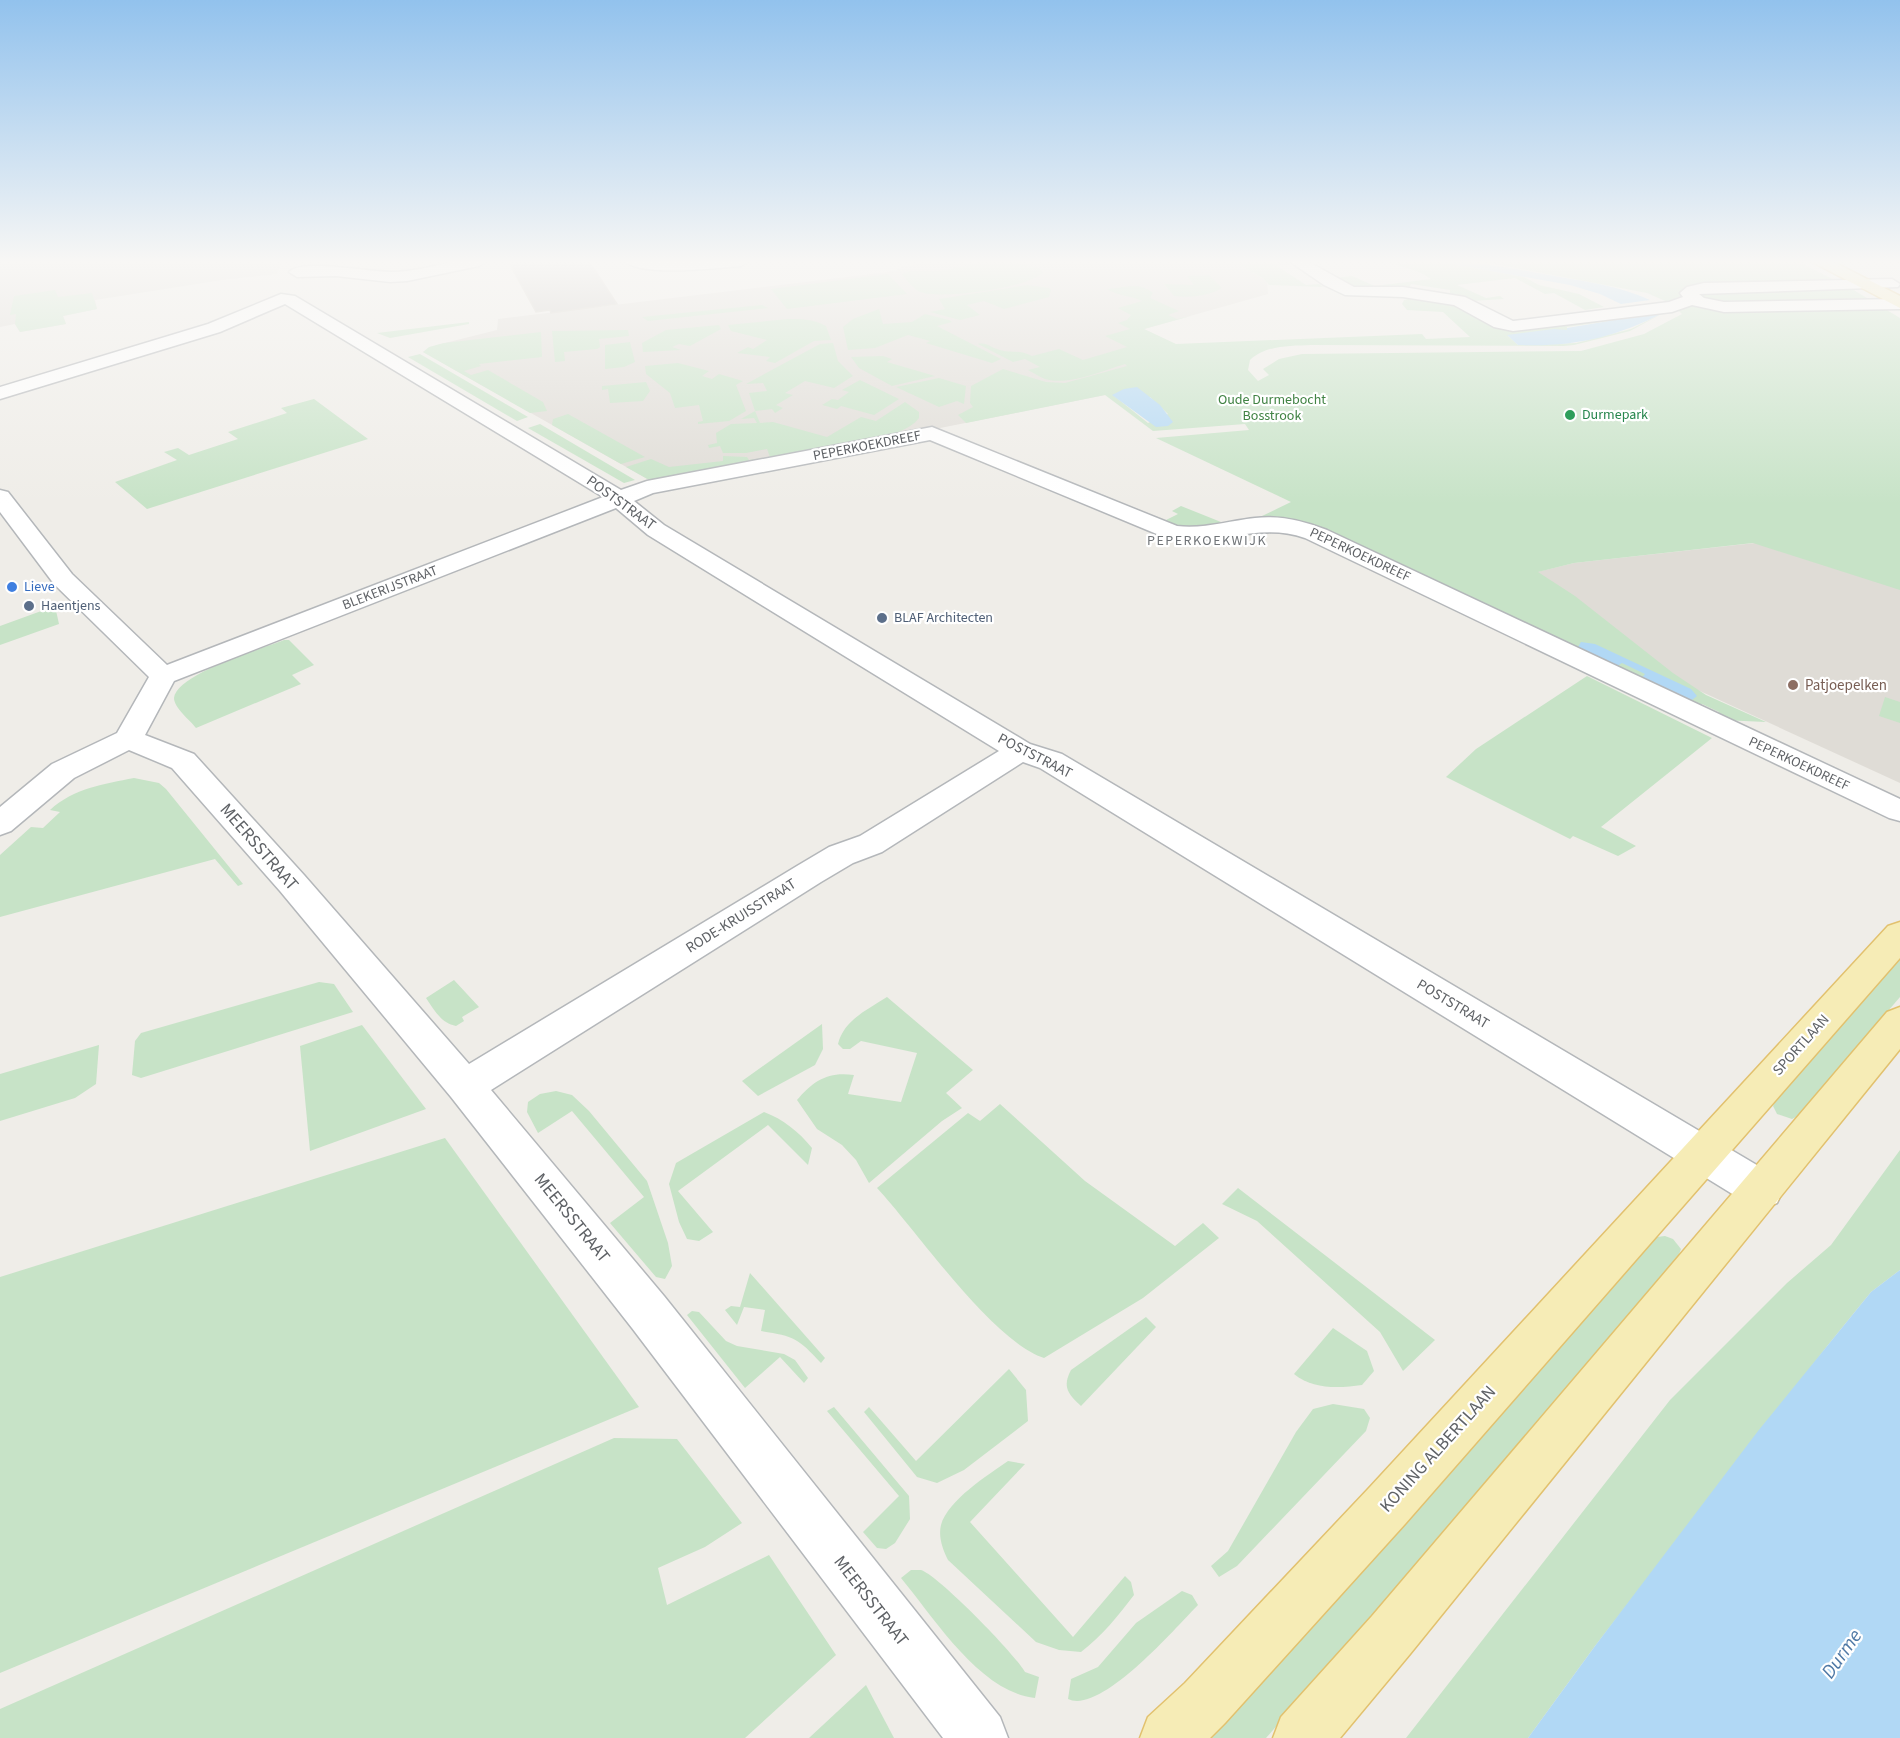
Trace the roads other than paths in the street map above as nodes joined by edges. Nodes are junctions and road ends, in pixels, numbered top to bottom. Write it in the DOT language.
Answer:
graph roads {
  1 [pos="167,342"];
  2 [pos="360,342"];
  3 [pos="0,393"];
  4 [pos="0,497"];
  5 [pos="618,499"];
  6 [pos="163,676"];
  7 [pos="128,739"];
  8 [pos="1020,751"];
  9 [pos="1900,811"];
  10 [pos="0,824"];
  11 [pos="1900,935"];
  12 [pos="1900,1022"];
  13 [pos="465,1086"];
  14 [pos="1702,1155"];
  15 [pos="1762,1190"];
  16 [pos="979,1738"];
  17 [pos="1169,1738"];
  18 [pos="1302,1738"];
  1 -- 3 [label="street"];
  2 -- 5 [label="street, POSTSTRAAT"];
  4 -- 6 [label="street"];
  5 -- 6 [label="street, BLEKERIJSTRAAT"];
  5 -- 8 [label="street, POSTSTRAAT"];
  5 -- 9 [label="street, PEPERKOEKDREEF"];
  6 -- 7 [label="street"];
  7 -- 10 [label="street"];
  7 -- 13 [label="street, MEERSSTRAAT"];
  8 -- 13 [label="street, RODE-KRUISSTRAAT"];
  8 -- 14 [label="street, POSTSTRAAT"];
  11 -- 14 [label="main road, SPORTLAAN"];
  12 -- 15 [label="main road"];
  13 -- 16 [label="street, MEERSSTRAAT"];
  14 -- 15 [label="street, POSTSTRAAT"];
  14 -- 17 [label="main road, KONING ALBERTLAAN"];
  15 -- 18 [label="main road"];
}
